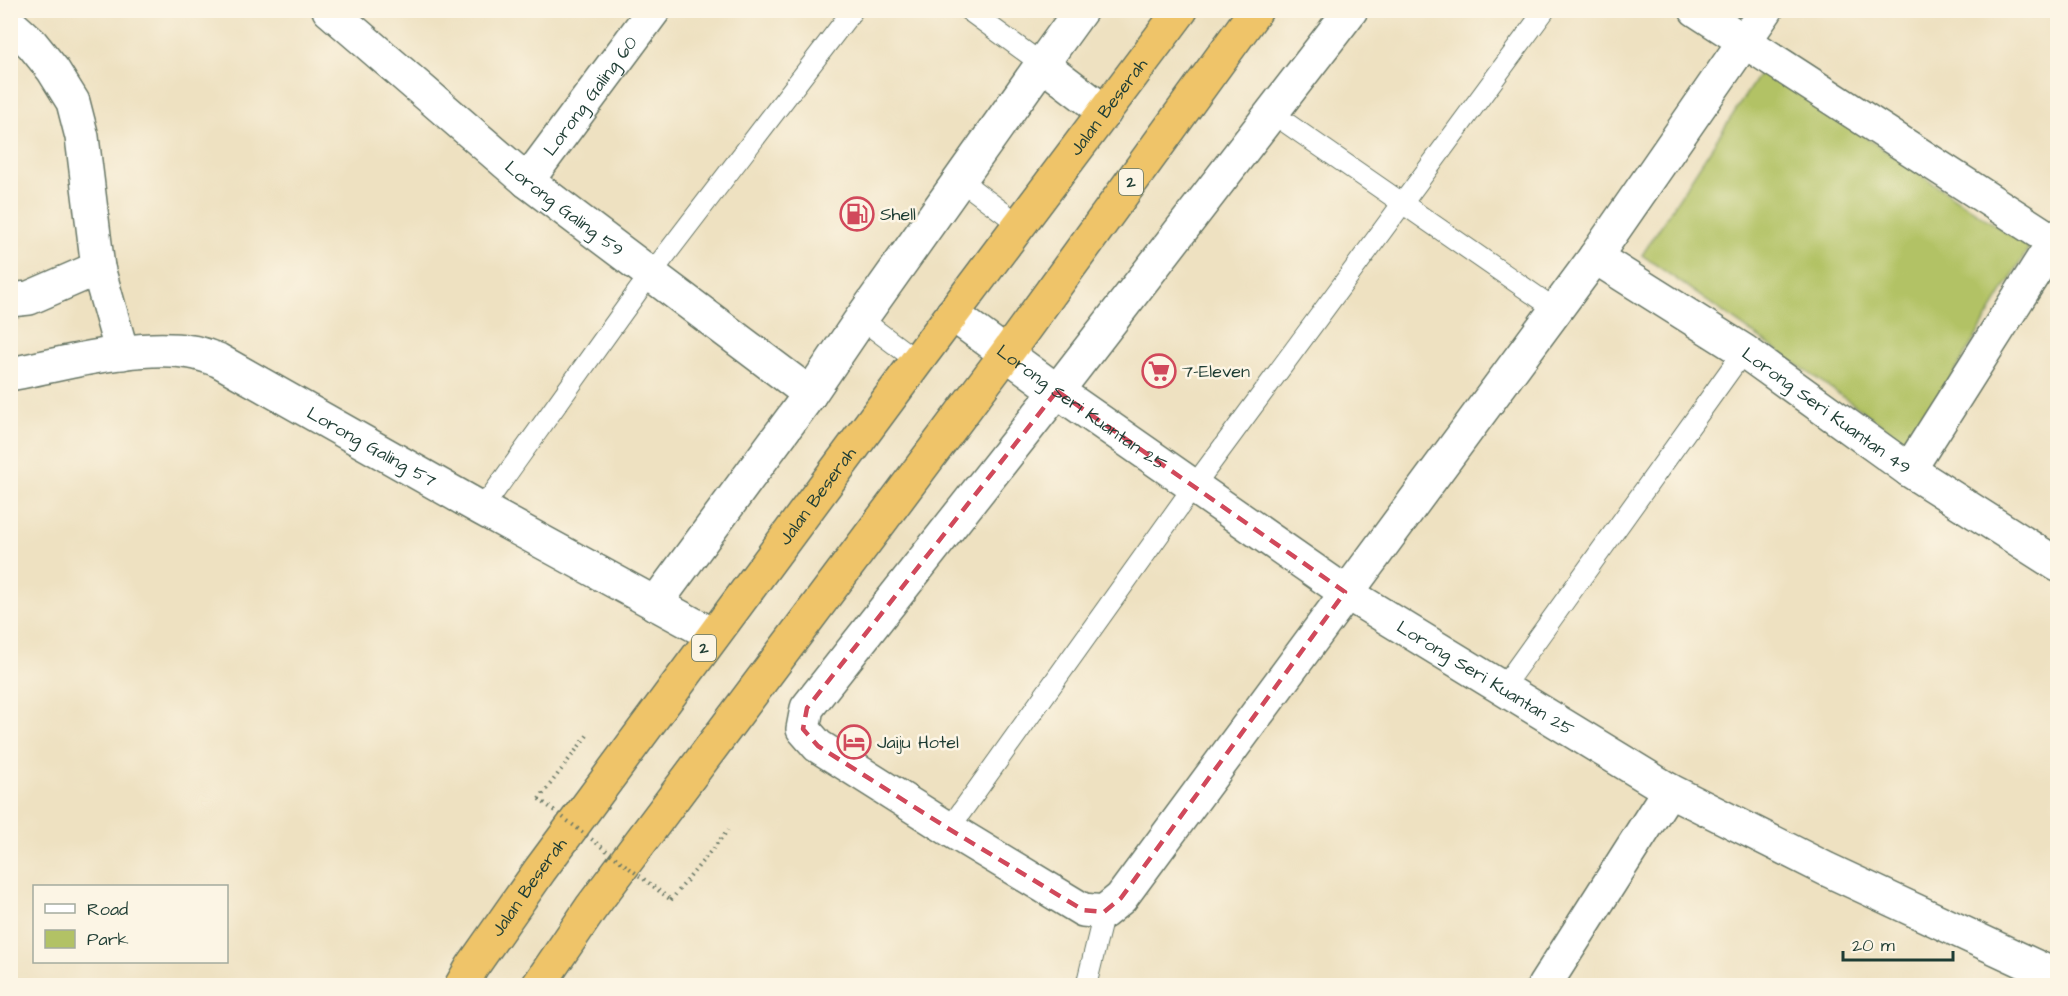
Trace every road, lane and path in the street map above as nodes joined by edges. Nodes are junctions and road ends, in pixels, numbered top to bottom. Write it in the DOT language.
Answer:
graph roads {
  1 [pos="329,10"];
  2 [pos="654,10"];
  3 [pos="853,10"];
  4 [pos="968,10"];
  5 [pos="1081,10"];
  6 [pos="1180,10"];
  7 [pos="1256,10"];
  8 [pos="1351,10"];
  9 [pos="1545,10"];
  10 [pos="1696,10"];
  11 [pos="1766,10"];
  12 [pos="10,24"];
  13 [pos="1744,42"];
  14 [pos="1042,64"];
  15 [pos="1105,112"];
  16 [pos="1272,113"];
  17 [pos="960,180"];
  18 [pos="527,181"];
  19 [pos="1403,203"];
  20 [pos="1020,225"];
  21 [pos="2055,238"];
  22 [pos="1595,257"];
  23 [pos="98,268"];
  24 [pos="652,274"];
  25 [pos="10,300"];
  26 [pos="1556,309"];
  27 [pos="952,314"];
  28 [pos="861,319"];
  29 [pos="1744,351"];
  30 [pos="122,353"];
  31 [pos="1006,354"];
  32 [pos="917,361"];
  33 [pos="10,374"];
  34 [pos="1057,391"];
  35 [pos="810,394"];
  36 [pos="1910,470"];
  37 [pos="1194,486"];
  38 [pos="482,509"];
  39 [pos="2058,565"];
  40 [pos="1346,592"];
  41 [pos="655,604"];
  42 [pos="713,635"];
  43 [pos="1503,687"];
  44 [pos="590,733"];
  45 [pos="1669,790"];
  46 [pos="728,830"];
  47 [pos="949,830"];
  48 [pos="1104,912"];
  49 [pos="2058,976"];
  50 [pos="461,986"];
  51 [pos="538,986"];
  52 [pos="1086,986"];
  53 [pos="1544,986"];
  1 -- 18 [label="street, Lorong Galing 59"];
  2 -- 18 [label="street, Lorong Galing 60"];
  3 -- 24 [label="lane"];
  4 -- 14 [label="lane"];
  5 -- 14 [label="street"];
  6 -- 15 [label="highway, Jalan Beserah / 2"];
  7 -- 31 [label="highway, 2"];
  8 -- 16 [label="street"];
  9 -- 19 [label="lane"];
  10 -- 13 [label="street"];
  11 -- 13 [label="street"];
  12 -- 23 [label="street"];
  13 -- 21 [label="street"];
  13 -- 22 [label="street"];
  14 -- 15 [label="street"];
  14 -- 17 [label="street"];
  15 -- 20 [label="highway, Jalan Beserah / 2"];
  16 -- 19 [label="lane"];
  16 -- 34 [label="street"];
  17 -- 20 [label="lane"];
  17 -- 28 [label="street"];
  18 -- 24 [label="street, Lorong Galing 59"];
  19 -- 26 [label="lane"];
  19 -- 37 [label="lane"];
  20 -- 27 [label="highway, Jalan Beserah / 2"];
  21 -- 36 [label="street"];
  22 -- 26 [label="street"];
  22 -- 29 [label="street, Lorong Seri Kuantan 49"];
  23 -- 25 [label="street"];
  23 -- 30 [label="street"];
  24 -- 35 [label="street, Lorong Galing 59"];
  24 -- 38 [label="lane"];
  26 -- 40 [label="street"];
  27 -- 31 [label="street, Lorong Seri Kuantan 25"];
  27 -- 32 [label="highway, Jalan Beserah / 2"];
  28 -- 32 [label="lane"];
  28 -- 35 [label="street"];
  29 -- 36 [label="street, Lorong Seri Kuantan 49"];
  29 -- 43 [label="lane"];
  30 -- 33 [label="street, Lorong Galing 57"];
  30 -- 38 [label="street, Lorong Galing 57"];
  31 -- 34 [label="street, Lorong Seri Kuantan 25"];
  31 -- 51 [label="highway, 2"];
  32 -- 42 [label="highway, Jalan Beserah / 2"];
  34 -- 37 [label="street, Lorong Seri Kuantan 25"];
  34 -- 47 [label="street"];
  35 -- 41 [label="street"];
  36 -- 39 [label="street, Lorong Seri Kuantan 49"];
  37 -- 40 [label="street, Lorong Seri Kuantan 25"];
  37 -- 47 [label="lane"];
  38 -- 41 [label="street, Lorong Galing 57"];
  40 -- 43 [label="street, Lorong Seri Kuantan 25"];
  40 -- 48 [label="street"];
  41 -- 42 [label="street, Lorong Galing 57"];
  42 -- 50 [label="highway, Jalan Beserah / 2"];
  43 -- 45 [label="street, Lorong Seri Kuantan 25"];
  44 -- 46 [label="path, bridge"];
  45 -- 49 [label="street, Lorong Seri Kuantan 25"];
  45 -- 53 [label="street"];
  47 -- 48 [label="street"];
  48 -- 52 [label="lane"];
}
